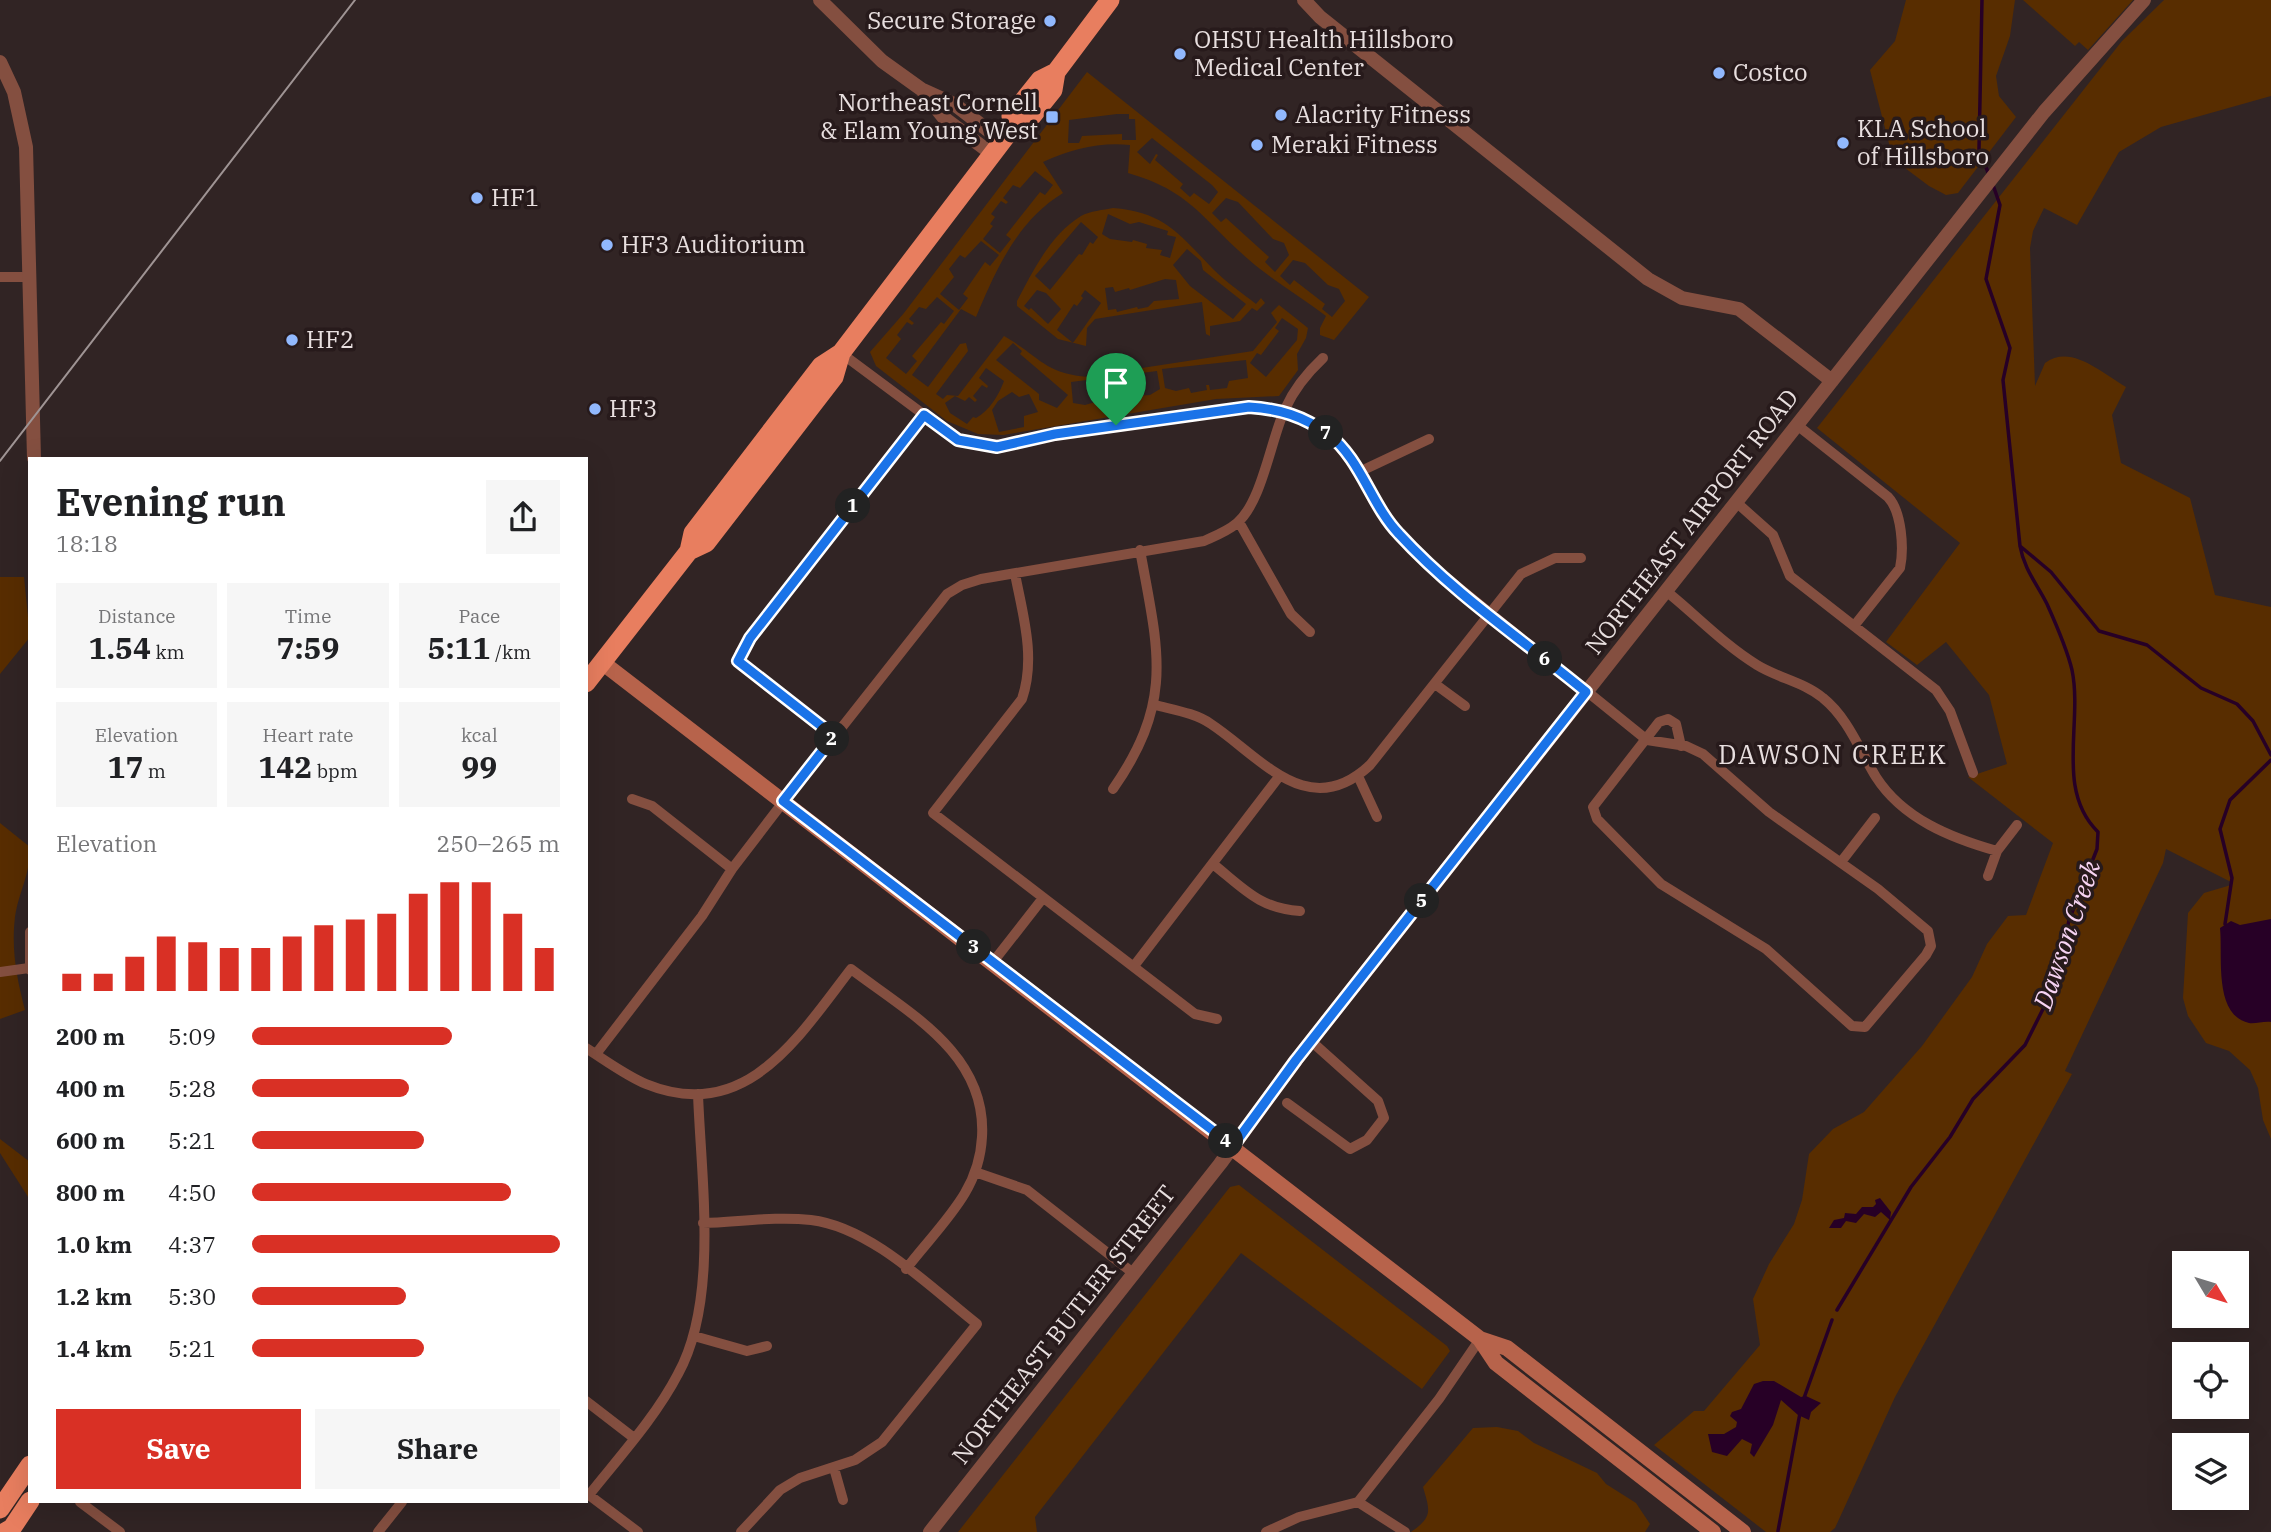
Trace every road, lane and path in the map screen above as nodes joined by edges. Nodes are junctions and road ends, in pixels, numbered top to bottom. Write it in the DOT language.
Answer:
graph roads {
  1 [pos="820,0"];
  2 [pos="1110,0"];
  3 [pos="1304,0"];
  4 [pos="2144,0"];
  5 [pos="0,62"];
  6 [pos="1002,141"];
  7 [pos="0,277"];
  8 [pos="30,277"];
  9 [pos="841,353"];
  10 [pos="1323,358"];
  11 [pos="1832,381"];
  12 [pos="1284,410"];
  13 [pos="924,415"];
  14 [pos="1797,425"];
  15 [pos="1429,439"];
  16 [pos="34,457"];
  17 [pos="1359,472"];
  18 [pos="1736,502"];
  19 [pos="1239,522"];
  20 [pos="1140,550"];
  21 [pos="1581,558"];
  22 [pos="1015,574"];
  23 [pos="1665,591"];
  24 [pos="1489,614"];
  25 [pos="1854,626"];
  26 [pos="1310,632"];
  27 [pos="603,663"];
  28 [pos="1435,684"];
  29 [pos="588,686"];
  30 [pos="1586,692"];
  31 [pos="1155,705"];
  32 [pos="1465,706"];
  33 [pos="834,736"];
  34 [pos="1647,740"];
  35 [pos="1681,746"];
  36 [pos="1973,773"];
  37 [pos="1358,776"];
  38 [pos="1278,778"];
  39 [pos="1113,789"];
  40 [pos="632,799"];
  41 [pos="783,801"];
  42 [pos="1377,817"];
  43 [pos="1875,818"];
  44 [pos="2017,825"];
  45 [pos="1997,851"];
  46 [pos="1841,862"];
  47 [pos="1213,864"];
  48 [pos="732,869"];
  49 [pos="1988,876"];
  50 [pos="1043,898"];
  51 [pos="1300,911"];
  52 [pos="993,962"];
  53 [pos="1134,966"];
  54 [pos="28,969"];
  55 [pos="0,972"];
  56 [pos="1217,1019"];
  57 [pos="1311,1041"];
  58 [pos="591,1051"];
  59 [pos="698,1094"];
  60 [pos="1287,1103"];
  61 [pos="1233,1146"];
  62 [pos="975,1172"];
  63 [pos="703,1223"];
  64 [pos="906,1269"];
  65 [pos="1133,1273"];
  66 [pos="694,1336"];
  67 [pos="1480,1339"];
  68 [pos="767,1346"];
  69 [pos="588,1403"];
  70 [pos="634,1438"];
  71 [pos="28,1468"];
  72 [pos="834,1468"];
  73 [pos="843,1500"];
  74 [pos="1358,1502"];
  75 [pos="29,1503"];
  76 [pos="81,1503"];
  77 [pos="401,1503"];
  78 [pos="0,1509"];
  79 [pos="1714,1509"];
  80 [pos="1704,1529"];
  81 [pos="5,1532"];
  82 [pos="120,1532"];
  83 [pos="378,1532"];
  84 [pos="638,1532"];
  85 [pos="741,1532"];
  86 [pos="930,1532"];
  87 [pos="1266,1532"];
  88 [pos="1405,1532"];
  89 [pos="1743,1532"];
  1 -- 6 [label="street"];
  2 -- 6 [label="highway"];
  3 -- 11 [label="street"];
  4 -- 11 [label="street, NORTHEAST AIRPORT ROAD"];
  5 -- 8 [label="street"];
  6 -- 9 [label="highway"];
  7 -- 8 [label="street"];
  8 -- 16 [label="street"];
  9 -- 13 [label="street"];
  9 -- 27 [label="highway"];
  10 -- 12 [label="street"];
  11 -- 14 [label="street, NORTHEAST AIRPORT ROAD"];
  12 -- 13 [label="street"];
  12 -- 17 [label="street"];
  12 -- 19 [label="street"];
  13 -- 33 [label="street"];
  14 -- 18 [label="street, NORTHEAST AIRPORT ROAD"];
  14 -- 25 [label="street"];
  15 -- 17 [label="street"];
  17 -- 24 [label="street"];
  18 -- 23 [label="street, NORTHEAST AIRPORT ROAD"];
  18 -- 25 [label="street"];
  19 -- 20 [label="street"];
  19 -- 26 [label="street"];
  20 -- 22 [label="street"];
  20 -- 31 [label="street"];
  21 -- 24 [label="street"];
  22 -- 33 [label="street"];
  22 -- 50 [label="street"];
  23 -- 30 [label="street, NORTHEAST AIRPORT ROAD"];
  23 -- 45 [label="street"];
  24 -- 28 [label="street"];
  24 -- 30 [label="street"];
  25 -- 36 [label="street"];
  27 -- 29 [label="highway"];
  27 -- 41 [label="main road"];
  28 -- 32 [label="street"];
  28 -- 37 [label="street"];
  30 -- 34 [label="street"];
  30 -- 57 [label="street, NORTHEAST AIRPORT ROAD"];
  31 -- 38 [label="street"];
  31 -- 39 [label="street"];
  33 -- 41 [label="street"];
  34 -- 35 [label="street"];
  34 -- 35 [label="street"];
  34 -- 46 [label="street"];
  35 -- 46 [label="street"];
  37 -- 38 [label="street"];
  37 -- 42 [label="street"];
  38 -- 47 [label="street"];
  40 -- 48 [label="street"];
  41 -- 48 [label="street"];
  41 -- 52 [label="main road"];
  43 -- 46 [label="street"];
  44 -- 45 [label="street"];
  45 -- 49 [label="street"];
  47 -- 51 [label="street"];
  47 -- 53 [label="street"];
  48 -- 58 [label="street"];
  50 -- 52 [label="street"];
  50 -- 53 [label="street"];
  52 -- 61 [label="main road"];
  53 -- 56 [label="street"];
  54 -- 55 [label="street"];
  57 -- 60 [label="street"];
  57 -- 61 [label="street, NORTHEAST AIRPORT ROAD"];
  58 -- 59 [label="street"];
  59 -- 62 [label="street"];
  59 -- 63 [label="street"];
  61 -- 65 [label="street, NORTHEAST BUTLER STREET"];
  61 -- 67 [label="main road"];
  62 -- 64 [label="street"];
  62 -- 65 [label="street"];
  63 -- 64 [label="street"];
  63 -- 66 [label="street"];
  64 -- 72 [label="street"];
  65 -- 86 [label="street, NORTHEAST BUTLER STREET"];
  66 -- 68 [label="street"];
  66 -- 70 [label="street"];
  67 -- 74 [label="street"];
  67 -- 79 [label="main road"];
  67 -- 80 [label="main road"];
  69 -- 70 [label="street"];
  70 -- 84 [label="street"];
  71 -- 78 [label="highway"];
  72 -- 73 [label="street"];
  72 -- 85 [label="street"];
  74 -- 87 [label="street"];
  74 -- 88 [label="street"];
  75 -- 81 [label="highway"];
  76 -- 82 [label="street"];
  77 -- 83 [label="street"];
  79 -- 80 [label="street"];
  79 -- 89 [label="main road"];
}
